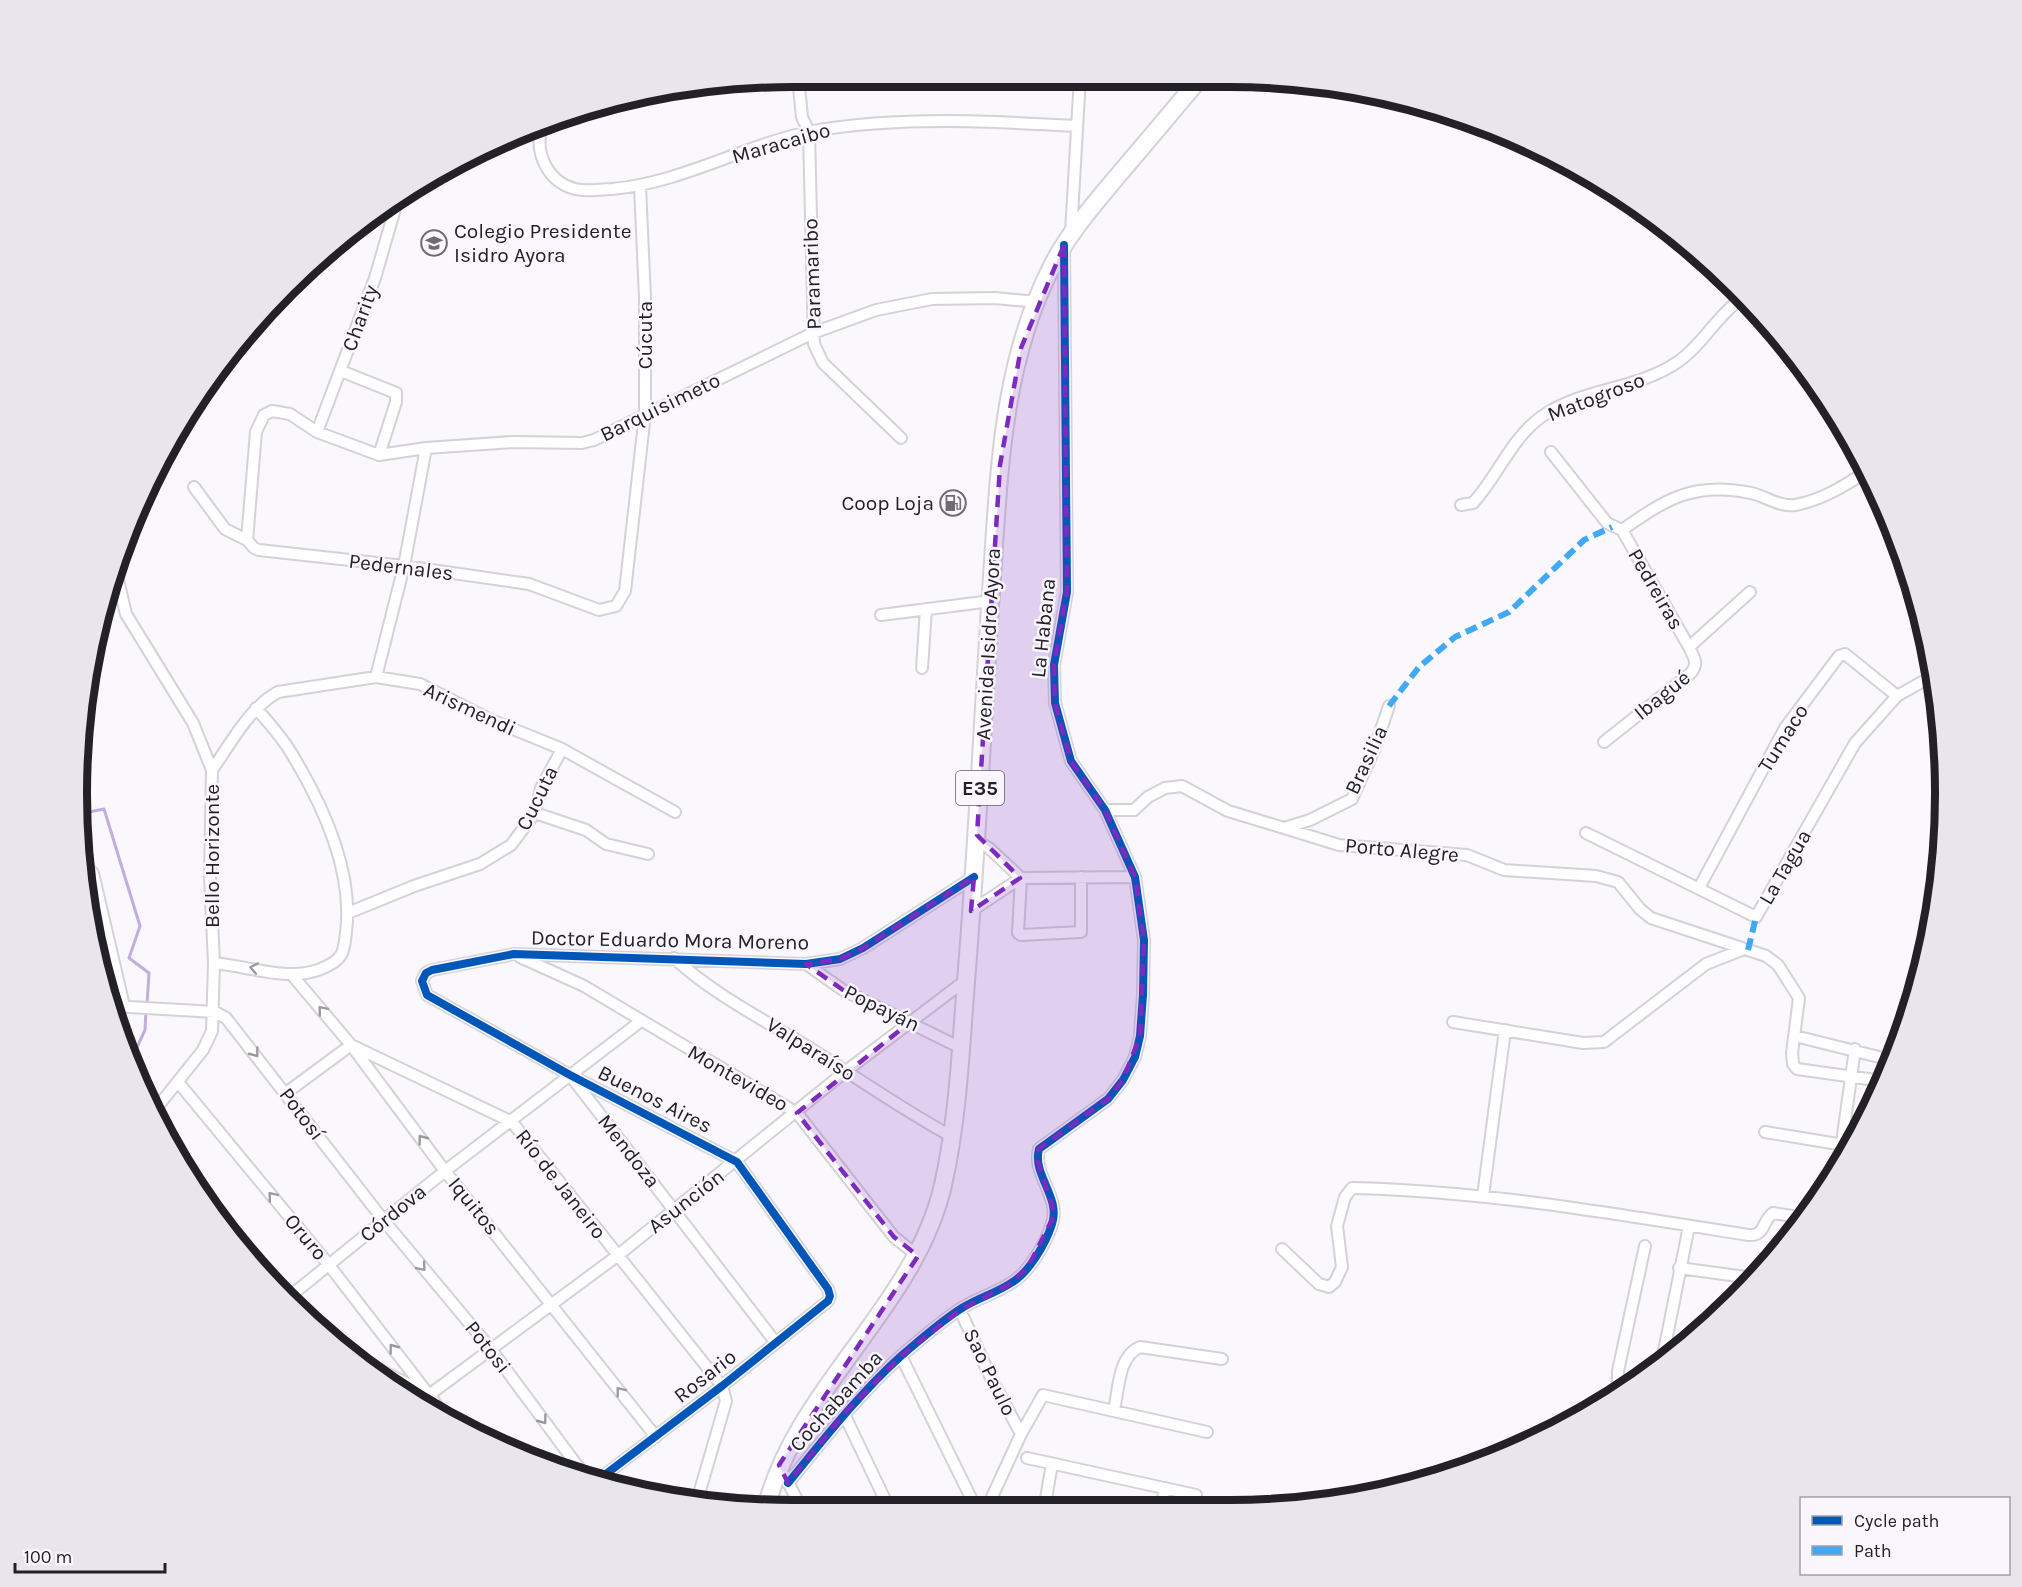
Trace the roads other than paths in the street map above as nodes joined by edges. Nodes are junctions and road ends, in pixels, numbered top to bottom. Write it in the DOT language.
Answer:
graph roads {
  1 [pos="799,87"];
  2 [pos="1079,87"];
  3 [pos="1193,87"];
  4 [pos="1077,126"];
  5 [pos="809,132"];
  6 [pos="541,134"];
  7 [pos="640,186"];
  8 [pos="395,210"];
  9 [pos="1067,240"];
  10 [pos="1037,302"];
  11 [pos="1736,302"];
  12 [pos="813,333"];
  13 [pos="341,371"];
  14 [pos="645,414"];
  15 [pos="317,432"];
  16 [pos="901,438"];
  17 [pos="426,448"];
  18 [pos="1551,452"];
  19 [pos="380,455"];
  20 [pos="1859,476"];
  21 [pos="194,487"];
  22 [pos="1461,505"];
  23 [pos="1622,530"];
  24 [pos="247,540"];
  25 [pos="404,566"];
  26 [pos="119,584"];
  27 [pos="624,591"];
  28 [pos="1750,592"];
  29 [pos="991,601"];
  30 [pos="926,609"];
  31 [pos="881,615"];
  32 [pos="1689,647"];
  33 [pos="922,668"];
  34 [pos="376,678"];
  35 [pos="1925,680"];
  36 [pos="1896,696"];
  37 [pos="1389,706"];
  38 [pos="256,708"];
  39 [pos="1604,742"];
  40 [pos="562,749"];
  41 [pos="212,770"];
  42 [pos="1105,810"];
  43 [pos="675,812"];
  44 [pos="535,813"];
  45 [pos="1284,828"];
  46 [pos="1586,833"];
  47 [pos="977,841"];
  48 [pos="648,854"];
  49 [pos="92,872"];
  50 [pos="974,877"];
  51 [pos="1081,877"];
  52 [pos="1135,877"];
  53 [pos="1021,878"];
  54 [pos="1699,888"];
  55 [pos="971,911"];
  56 [pos="348,913"];
  57 [pos="99,918"];
  58 [pos="104,946"];
  59 [pos="1746,949"];
  60 [pos="514,954"];
  61 [pos="674,958"];
  62 [pos="214,963"];
  63 [pos="806,964"];
  64 [pos="292,975"];
  65 [pos="966,980"];
  66 [pos="422,981"];
  67 [pos="1143,995"];
  68 [pos="120,1006"];
  69 [pos="124,1006"];
  70 [pos="215,1012"];
  71 [pos="641,1022"];
  72 [pos="910,1022"];
  73 [pos="1453,1022"];
  74 [pos="1504,1030"];
  75 [pos="1795,1036"];
  76 [pos="351,1045"];
  77 [pos="961,1048"];
  78 [pos="1855,1049"];
  79 [pos="1883,1058"];
  80 [pos="846,1071"];
  81 [pos="570,1075"];
  82 [pos="1851,1076"];
  83 [pos="1874,1080"];
  84 [pos="178,1082"];
  85 [pos="286,1093"];
  86 [pos="159,1105"];
  87 [pos="797,1113"];
  88 [pos="512,1122"];
  89 [pos="1765,1132"];
  90 [pos="1847,1134"];
  91 [pos="951,1136"];
  92 [pos="1841,1144"];
  93 [pos="737,1162"];
  94 [pos="445,1171"];
  95 [pos="1483,1196"];
  96 [pos="674,1209"];
  97 [pos="1794,1216"];
  98 [pos="385,1222"];
  99 [pos="1689,1226"];
  100 [pos="1645,1246"];
  101 [pos="1282,1249"];
  102 [pos="617,1256"];
  103 [pos="918,1256"];
  104 [pos="329,1264"];
  105 [pos="1679,1268"];
  106 [pos="1743,1277"];
  107 [pos="294,1293"];
  108 [pos="830,1296"];
  109 [pos="552,1304"];
  110 [pos="960,1310"];
  111 [pos="776,1343"];
  112 [pos="490,1348"];
  113 [pos="1664,1350"];
  114 [pos="901,1356"];
  115 [pos="1222,1359"];
  116 [pos="400,1380"];
  117 [pos="1618,1383"];
  118 [pos="722,1386"];
  119 [pos="429,1395"];
  120 [pos="434,1401"];
  121 [pos="1114,1410"];
  122 [pos="844,1414"];
  123 [pos="1207,1432"];
  124 [pos="1021,1434"];
  125 [pos="656,1437"];
  126 [pos="1027,1458"];
  127 [pos="1052,1464"];
  128 [pos="779,1465"];
  129 [pos="578,1466"];
  130 [pos="606,1474"];
  131 [pos="788,1483"];
  132 [pos="1165,1488"];
  133 [pos="699,1494"];
  134 [pos="1196,1495"];
  135 [pos="769,1499"];
  136 [pos="797,1500"];
  137 [pos="885,1500"];
  138 [pos="972,1500"];
  139 [pos="991,1500"];
  140 [pos="1046,1500"];
  141 [pos="1163,1500"];
  1 -- 5 [label="street, Paramaribo"];
  2 -- 4 [label="street, La Habana"];
  3 -- 9 [label="main road, Avenida Isidro Ayora / E35"];
  4 -- 5 [label="street, Maracaibo"];
  4 -- 9 [label="street, La Habana"];
  5 -- 7 [label="street, Maracaibo"];
  5 -- 12 [label="street, Paramaribo"];
  6 -- 7 [label="street, Maracaibo"];
  7 -- 14 [label="street, Cúcuta"];
  8 -- 13 [label="street, Charity"];
  9 -- 10 [label="main road, Avenida Isidro Ayora / E35"];
  9 -- 42 [label="street, La Habana"];
  10 -- 12 [label="street, Barquisimeto"];
  10 -- 29 [label="main road, Avenida Isidro Ayora / E35"];
  11 -- 22 [label="street, Matogroso"];
  12 -- 14 [label="street, Barquisimeto"];
  12 -- 16 [label="street, Paramaribo"];
  13 -- 15 [label="street, Charity"];
  13 -- 19 [label="street"];
  14 -- 17 [label="street, Barquisimeto"];
  14 -- 27 [label="street, Cúcuta"];
  15 -- 19 [label="street, Barquisimeto"];
  15 -- 24 [label="street, Barquisimeto"];
  17 -- 19 [label="street, Barquisimeto"];
  17 -- 25 [label="street"];
  18 -- 23 [label="street"];
  20 -- 23 [label="street"];
  21 -- 24 [label="street, Pedernales"];
  23 -- 32 [label="street, Pedreiras"];
  24 -- 25 [label="street, Pedernales"];
  25 -- 27 [label="street, Pedernales"];
  25 -- 34 [label="street"];
  26 -- 41 [label="street, Bello Horizonte"];
  28 -- 32 [label="street, Ibagué"];
  29 -- 30 [label="street"];
  29 -- 47 [label="main road, Avenida Isidro Ayora / E35"];
  30 -- 31 [label="street"];
  30 -- 33 [label="street"];
  32 -- 39 [label="street, Ibagué"];
  34 -- 38 [label="street, Arismendi"];
  34 -- 40 [label="street, Arismendi"];
  35 -- 36 [label="street, La Tagua"];
  36 -- 54 [label="street, La Tagua"];
  36 -- 54 [label="street, Tumaco"];
  37 -- 45 [label="street, Brasilia"];
  38 -- 41 [label="street, Arismendi"];
  38 -- 56 [label="street"];
  40 -- 43 [label="street, Arismendi"];
  40 -- 44 [label="street, Cucuta"];
  41 -- 62 [label="street, Bello Horizonte"];
  42 -- 45 [label="street"];
  42 -- 52 [label="street, La Habana"];
  44 -- 48 [label="street"];
  44 -- 56 [label="street, Cucuta"];
  45 -- 59 [label="street, Porto Alegre"];
  46 -- 54 [label="street, La Tagua"];
  47 -- 50 [label="main road, Avenida Isidro Ayora / E35"];
  47 -- 53 [label="street"];
  49 -- 57 [label="street"];
  50 -- 55 [label="main road, Avenida Isidro Ayora / E35"];
  50 -- 63 [label="street, Doctor Eduardo Mora Moreno"];
  51 -- 52 [label="street"];
  51 -- 53 [label="street"];
  51 -- 53 [label="street"];
  52 -- 67 [label="street, La Habana"];
  53 -- 55 [label="street"];
  55 -- 65 [label="main road, Avenida Isidro Ayora / E35"];
  56 -- 64 [label="street"];
  58 -- 69 [label="street"];
  59 -- 74 [label="street"];
  59 -- 75 [label="street, Porto Alegre"];
  60 -- 61 [label="street, Doctor Eduardo Mora Moreno"];
  60 -- 66 [label="street, Doctor Eduardo Mora Moreno"];
  60 -- 71 [label="street, Montevideo"];
  61 -- 63 [label="street, Doctor Eduardo Mora Moreno"];
  61 -- 80 [label="street, Valparaíso"];
  64 -- 62 [label="street, one-way"];
  62 -- 70 [label="street, Bello Horizonte"];
  63 -- 72 [label="street, Popayán"];
  76 -- 64 [label="street, Iquitos, one-way"];
  65 -- 72 [label="street, Asunción"];
  65 -- 77 [label="main road, Avenida Isidro Ayora / E35"];
  66 -- 81 [label="street, Buenos Aires"];
  67 -- 110 [label="street, Cochabamba"];
  68 -- 69 [label="street"];
  69 -- 70 [label="street"];
  70 -- 84 [label="street, Bello Horizonte"];
  70 -- 85 [label="street, Potosí, one-way"];
  71 -- 81 [label="street, Córdova"];
  71 -- 87 [label="street, Montevideo"];
  72 -- 77 [label="street, Popayán"];
  72 -- 80 [label="street, Asunción"];
  73 -- 74 [label="street"];
  74 -- 95 [label="street"];
  75 -- 78 [label="street"];
  75 -- 82 [label="street, Porto Alegre"];
  76 -- 85 [label="street"];
  76 -- 88 [label="street, Río de Janeiro"];
  94 -- 76 [label="street, Iquitos, one-way"];
  77 -- 91 [label="main road, Avenida Isidro Ayora / E35"];
  78 -- 79 [label="street"];
  78 -- 82 [label="street"];
  80 -- 87 [label="street, Asunción"];
  80 -- 91 [label="street, Valparaíso"];
  81 -- 88 [label="street, Córdova"];
  81 -- 93 [label="street, Buenos Aires"];
  81 -- 96 [label="street, Mendoza"];
  82 -- 83 [label="street"];
  82 -- 90 [label="street"];
  84 -- 86 [label="street, Bello Horizonte"];
  104 -- 84 [label="street, Oruro, one-way"];
  85 -- 98 [label="street, Potosí"];
  87 -- 93 [label="street, Asunción"];
  87 -- 103 [label="street, Montevideo"];
  88 -- 94 [label="street, Córdova"];
  88 -- 102 [label="street, Río de Janeiro"];
  89 -- 92 [label="street"];
  91 -- 103 [label="main road, Avenida Isidro Ayora / E35"];
  93 -- 96 [label="street, Asunción"];
  93 -- 108 [label="street, Buenos Aires"];
  94 -- 98 [label="street, Córdova"];
  94 -- 109 [label="street, Iquitos"];
  95 -- 99 [label="street"];
  95 -- 101 [label="street"];
  96 -- 102 [label="street, Asunción"];
  96 -- 111 [label="street, Mendoza"];
  97 -- 99 [label="street"];
  98 -- 104 [label="street, Córdova"];
  98 -- 112 [label="street, Potosi, one-way"];
  99 -- 105 [label="street"];
  100 -- 117 [label="street"];
  102 -- 109 [label="street, Asunción"];
  102 -- 118 [label="street, Río de Janeiro"];
  103 -- 128 [label="main road, Avenida Isidro Ayora / E35"];
  104 -- 107 [label="street, Córdova"];
  119 -- 104 [label="street, Oruro, one-way"];
  105 -- 106 [label="street"];
  105 -- 113 [label="street"];
  108 -- 111 [label="street, Rosario"];
  109 -- 112 [label="street, Asunción"];
  125 -- 109 [label="street, Iquitos, one-way"];
  110 -- 114 [label="street, Cochabamba"];
  110 -- 124 [label="street, Sao Paulo"];
  111 -- 118 [label="street, Rosario"];
  112 -- 119 [label="street, Asunción"];
  112 -- 129 [label="street, Potosi, one-way"];
  114 -- 122 [label="street, Cochabamba"];
  114 -- 138 [label="street"];
  115 -- 121 [label="street"];
  116 -- 119 [label="street"];
  118 -- 125 [label="street, Rosario"];
  118 -- 133 [label="street"];
  119 -- 120 [label="street, Oruro"];
  121 -- 123 [label="street"];
  121 -- 124 [label="street"];
  122 -- 131 [label="street, Cochabamba"];
  122 -- 137 [label="street"];
  124 -- 139 [label="street"];
  125 -- 130 [label="street, Rosario"];
  126 -- 127 [label="street"];
  127 -- 132 [label="street"];
  127 -- 140 [label="street"];
  128 -- 131 [label="street"];
  128 -- 135 [label="main road, Avenida Isidro Ayora / E35"];
  131 -- 136 [label="street"];
  132 -- 134 [label="street"];
  132 -- 141 [label="street"];
}
